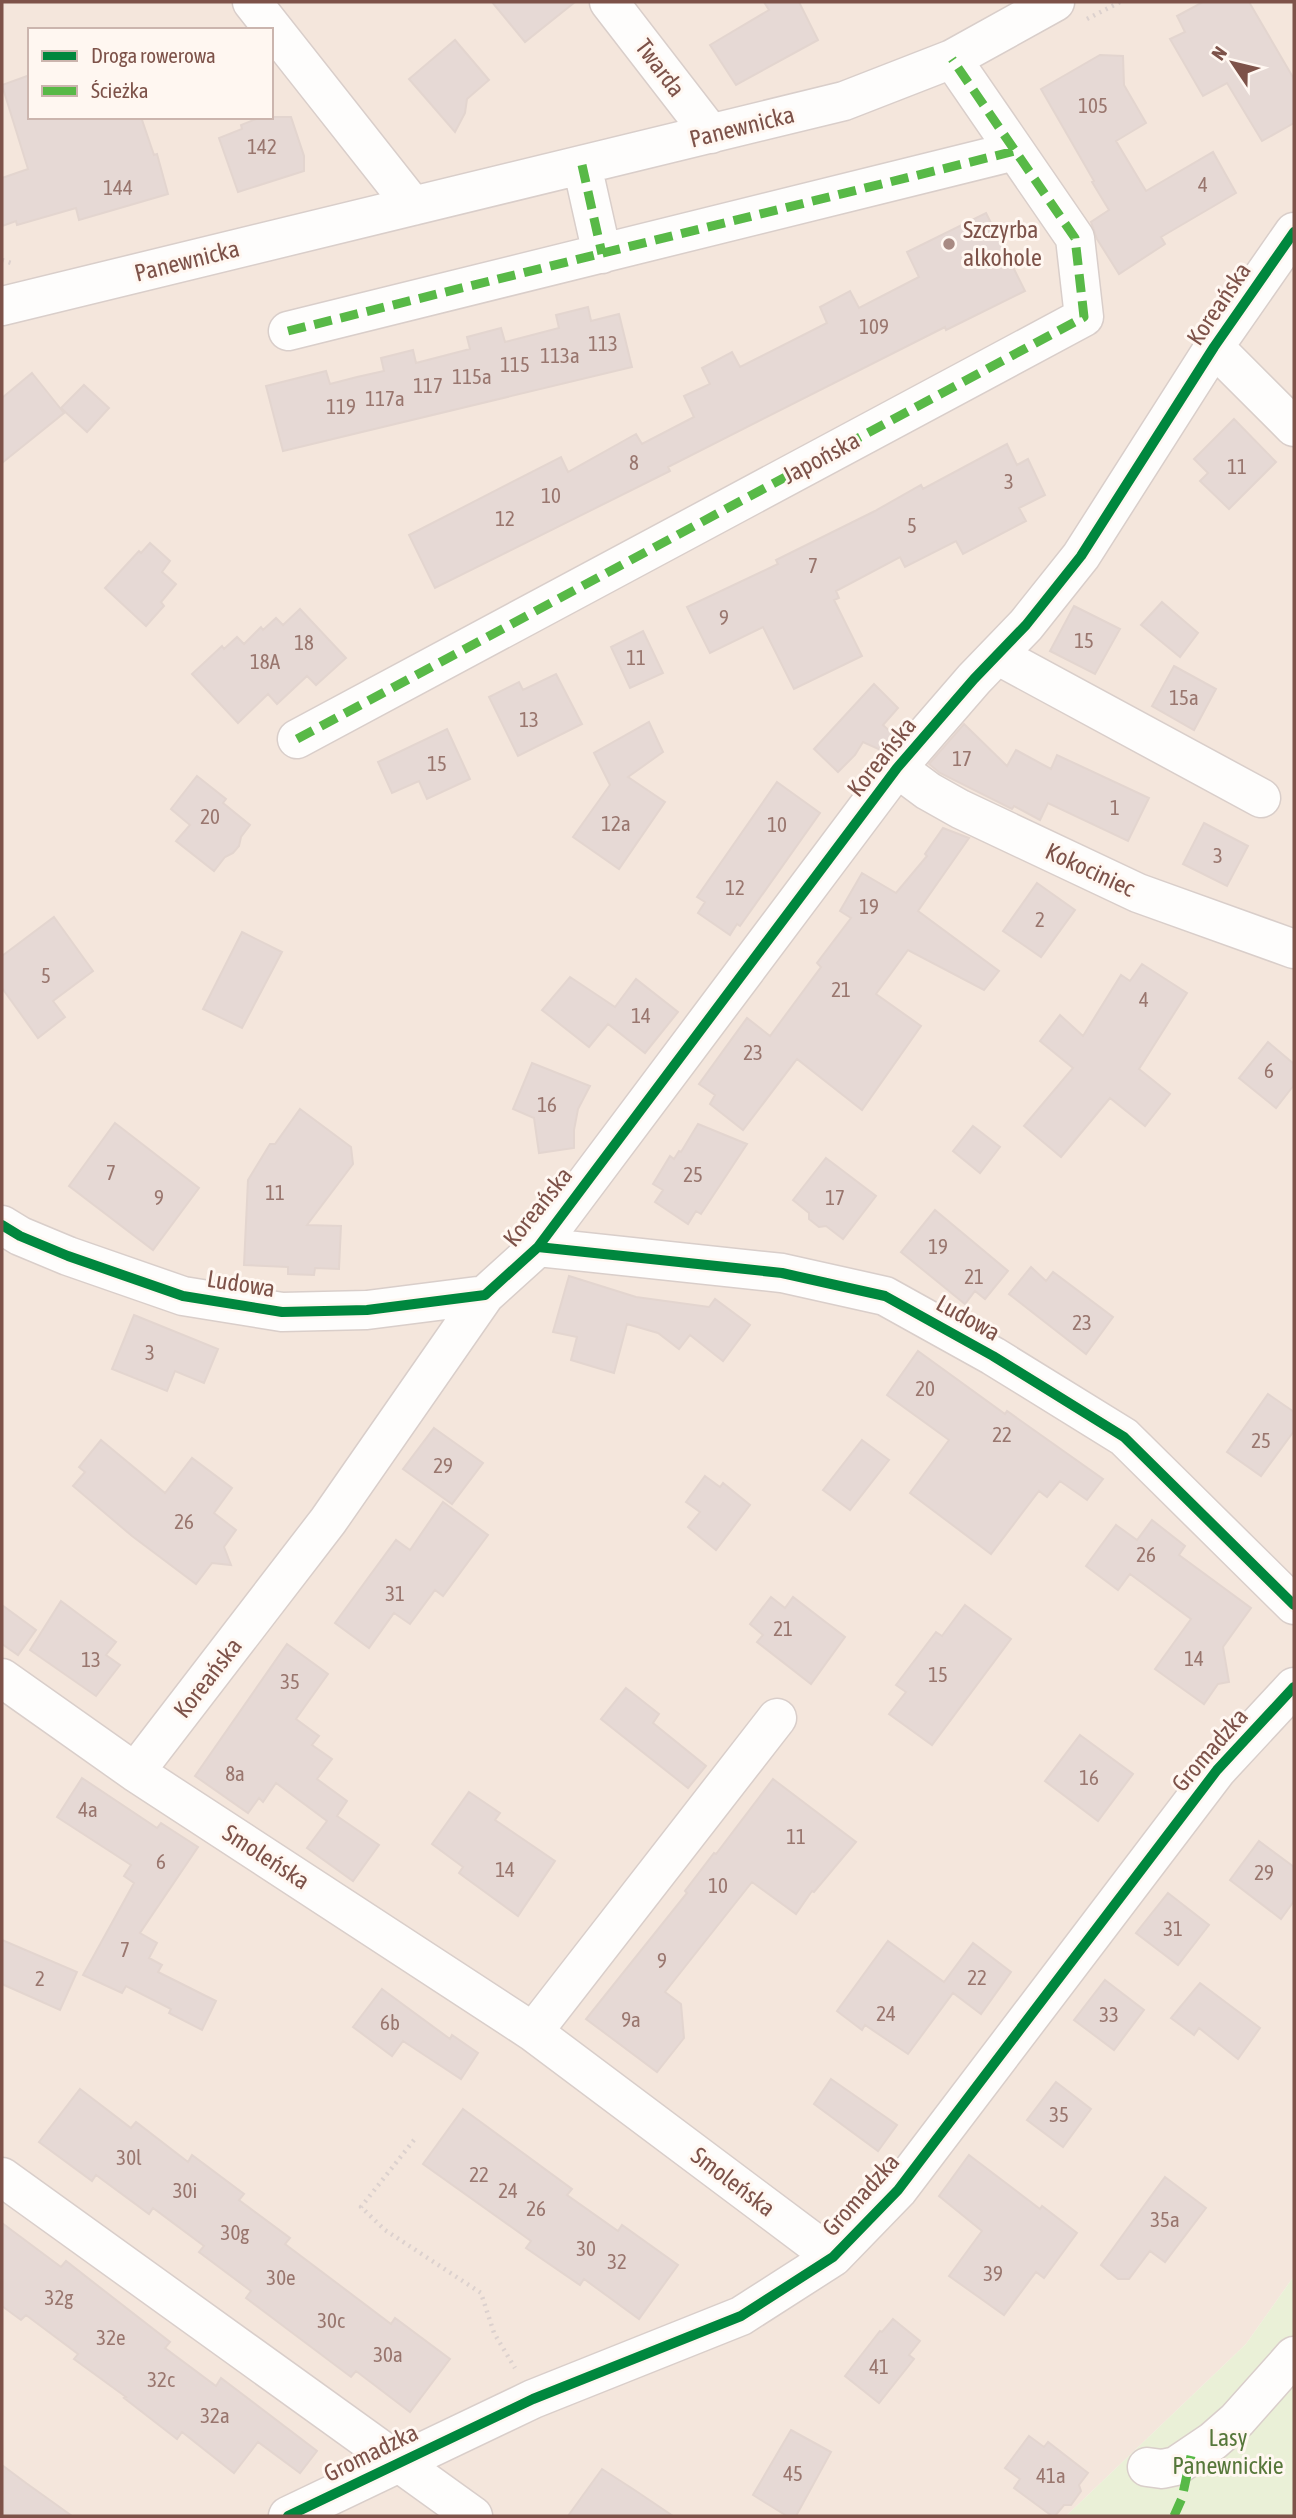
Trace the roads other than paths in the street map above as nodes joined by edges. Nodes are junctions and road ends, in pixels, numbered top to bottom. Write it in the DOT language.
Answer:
graph roads {
  1 [pos="252,2"];
  2 [pos="610,2"];
  3 [pos="1055,2"];
  4 [pos="273,28"];
  5 [pos="273,29"];
  6 [pos="953,59"];
  7 [pos="711,134"];
  8 [pos="1015,151"];
  9 [pos="582,165"];
  10 [pos="413,206"];
  11 [pos="1294,232"];
  12 [pos="602,254"];
  13 [pos="2,281"];
  14 [pos="19,301"];
  15 [pos="288,331"];
  16 [pos="1214,347"];
  17 [pos="1294,427"];
  18 [pos="997,655"];
  19 [pos="297,739"];
  20 [pos="897,768"];
  21 [pos="1261,798"];
  22 [pos="1294,949"];
  23 [pos="2,1226"];
  24 [pos="538,1247"];
  25 [pos="485,1295"];
  26 [pos="1294,1605"];
  27 [pos="2,1678"];
  28 [pos="1294,1687"];
  29 [pos="777,1718"];
  30 [pos="135,1772"];
  31 [pos="533,2032"];
  32 [pos="2,2177"];
  33 [pos="833,2257"];
  34 [pos="1294,2356"];
  35 [pos="399,2463"];
  36 [pos="1147,2467"];
  37 [pos="288,2516"];
  38 [pos="473,2516"];
  1 -- 4 [label="street"];
  2 -- 7 [label="street, Twarda"];
  3 -- 6 [label="street, Panewnicka"];
  5 -- 10 [label="street"];
  6 -- 7 [label="street, Panewnicka"];
  6 -- 8 [label="street, Japońska"];
  7 -- 9 [label="street, Panewnicka"];
  8 -- 12 [label="street"];
  8 -- 19 [label="street, Japońska"];
  9 -- 10 [label="street, Panewnicka"];
  9 -- 12 [label="street"];
  10 -- 14 [label="street, Panewnicka"];
  11 -- 16 [label="street, Koreańska"];
  12 -- 15 [label="street"];
  13 -- 14 [label="street"];
  16 -- 17 [label="street"];
  16 -- 18 [label="street, Koreańska"];
  18 -- 20 [label="street, Koreańska"];
  18 -- 21 [label="street"];
  20 -- 22 [label="street, Kokociniec"];
  20 -- 24 [label="street, Koreańska"];
  23 -- 25 [label="street, Ludowa"];
  24 -- 25 [label="street, Koreańska"];
  24 -- 26 [label="street, Ludowa"];
  25 -- 30 [label="street, Koreańska"];
  27 -- 30 [label="street, Smoleńska"];
  28 -- 33 [label="street, Gromadzka"];
  29 -- 31 [label="street"];
  30 -- 31 [label="street, Smoleńska"];
  31 -- 33 [label="street, Smoleńska"];
  32 -- 35 [label="street, Gromadzka"];
  33 -- 35 [label="street, Gromadzka"];
  34 -- 36 [label="street"];
  35 -- 37 [label="street, Gromadzka"];
  35 -- 38 [label="street, Gromadzka"];
}
